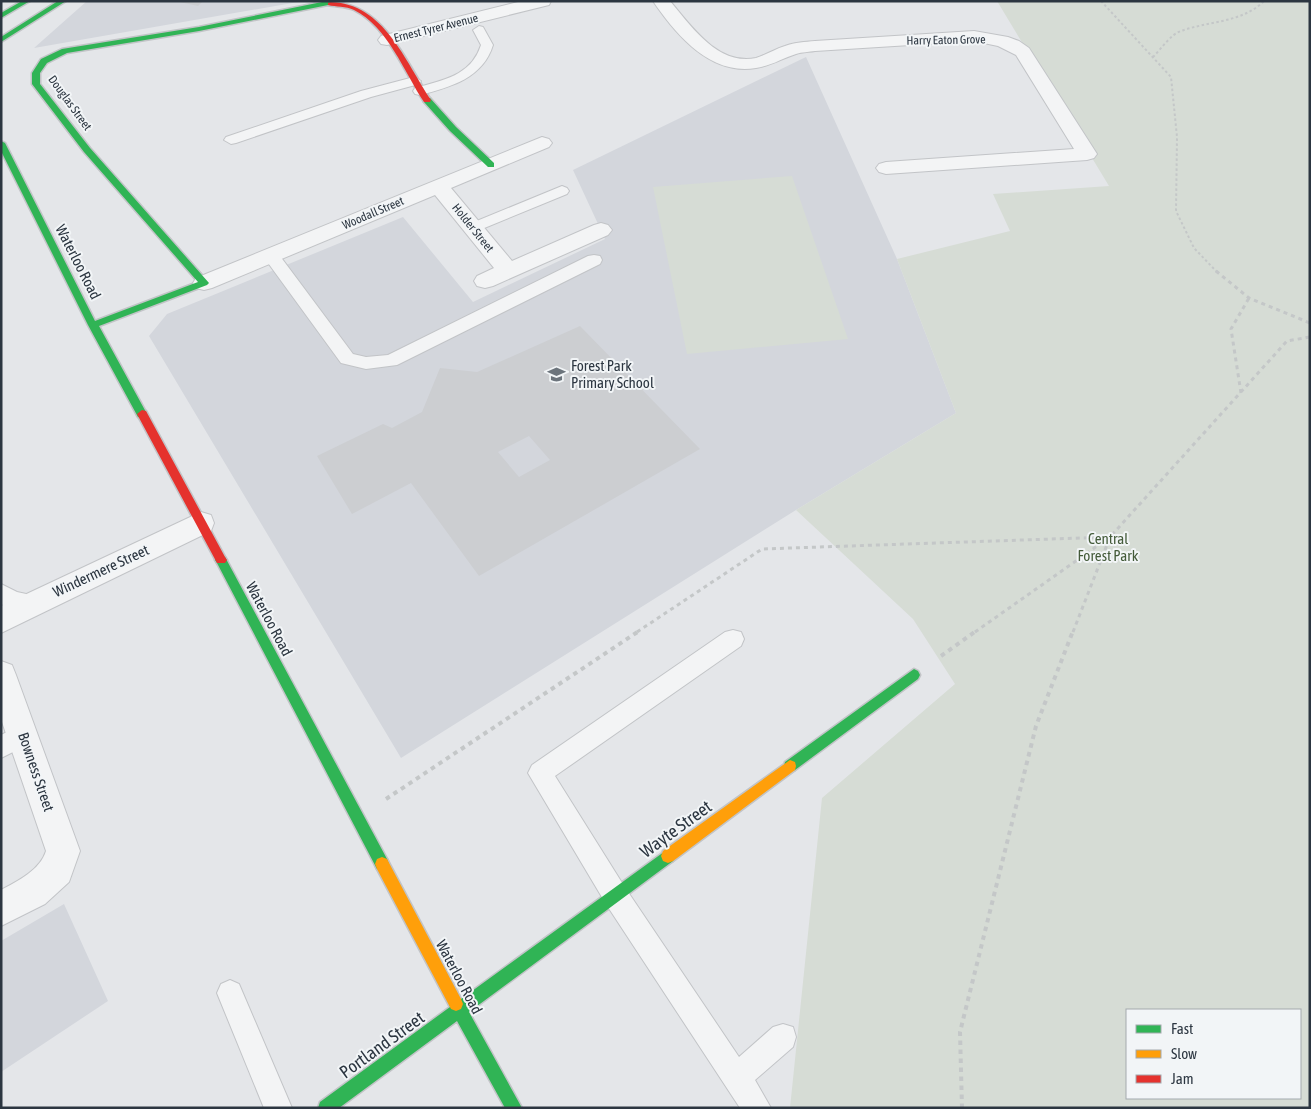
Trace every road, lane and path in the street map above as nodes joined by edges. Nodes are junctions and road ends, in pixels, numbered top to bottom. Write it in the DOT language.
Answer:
graph roads {
  1 [pos="27,1"];
  2 [pos="63,1"];
  3 [pos="544,1"];
  4 [pos="661,1"];
  5 [pos="1101,1"];
  6 [pos="1264,1"];
  7 [pos="1,16"];
  8 [pos="479,30"];
  9 [pos="1,40"];
  10 [pos="387,40"];
  11 [pos="1153,57"];
  12 [pos="417,86"];
  13 [pos="231,140"];
  14 [pos="1,143"];
  15 [pos="542,143"];
  16 [pos="491,165"];
  17 [pos="886,168"];
  18 [pos="439,186"];
  19 [pos="562,191"];
  20 [pos="472,228"];
  21 [pos="601,230"];
  22 [pos="271,256"];
  23 [pos="594,260"];
  24 [pos="508,270"];
  25 [pos="485,281"];
  26 [pos="204,283"];
  27 [pos="1249,298"];
  28 [pos="1310,323"];
  29 [pos="93,325"];
  30 [pos="1310,337"];
  31 [pos="1241,394"];
  32 [pos="201,523"];
  33 [pos="1110,536"];
  34 [pos="1,593"];
  35 [pos="32,603"];
  36 [pos="1,620"];
  37 [pos="733,639"];
  38 [pos="1,675"];
  39 [pos="914,675"];
  40 [pos="12,741"];
  41 [pos="614,895"];
  42 [pos="1,909"];
  43 [pos="230,993"];
  44 [pos="459,1010"];
  45 [pos="783,1037"];
  46 [pos="737,1078"];
  47 [pos="278,1108"];
  48 [pos="326,1108"];
  49 [pos="514,1108"];
  50 [pos="758,1108"];
  51 [pos="962,1108"];
  1 -- 7 [label="main road"];
  2 -- 9 [label="main road"];
  3 -- 10 [label="street, Ernest Tyrer Avenue"];
  4 -- 17 [label="street, Harry Eaton Grove"];
  5 -- 11 [label="path"];
  6 -- 11 [label="path"];
  8 -- 12 [label="lane"];
  10 -- 12 [label="main road, Douglas Street"];
  10 -- 26 [label="main road, Douglas Street"];
  11 -- 27 [label="path"];
  12 -- 13 [label="lane"];
  12 -- 16 [label="main road, Douglas Street"];
  14 -- 29 [label="main road, Waterloo Road"];
  15 -- 16 [label="street, Woodall Street"];
  16 -- 18 [label="street, Woodall Street"];
  18 -- 20 [label="street, Holder Street"];
  18 -- 22 [label="street, Woodall Street"];
  19 -- 20 [label="lane"];
  20 -- 24 [label="street, Holder Street"];
  21 -- 24 [label="street"];
  22 -- 23 [label="lane"];
  22 -- 26 [label="street, Woodall Street"];
  24 -- 25 [label="street"];
  26 -- 29 [label="main road"];
  27 -- 28 [label="path"];
  27 -- 31 [label="path"];
  29 -- 32 [label="main road, Waterloo Road"];
  30 -- 31 [label="path"];
  31 -- 33 [label="path"];
  32 -- 35 [label="street, Windermere Street"];
  32 -- 44 [label="main road, Waterloo Road"];
  33 -- 39 [label="path"];
  33 -- 51 [label="path"];
  34 -- 35 [label="lane"];
  35 -- 36 [label="street, Windermere Street"];
  37 -- 41 [label="lane"];
  38 -- 40 [label="street, Bowness Street"];
  39 -- 41 [label="main road, Wayte Street"];
  40 -- 42 [label="street, Bowness Street"];
  41 -- 44 [label="main road, Wayte Street"];
  41 -- 46 [label="lane"];
  43 -- 47 [label="lane"];
  44 -- 48 [label="main road, Portland Street"];
  44 -- 49 [label="main road, Waterloo Road"];
  45 -- 46 [label="lane"];
  46 -- 50 [label="lane"];
}
